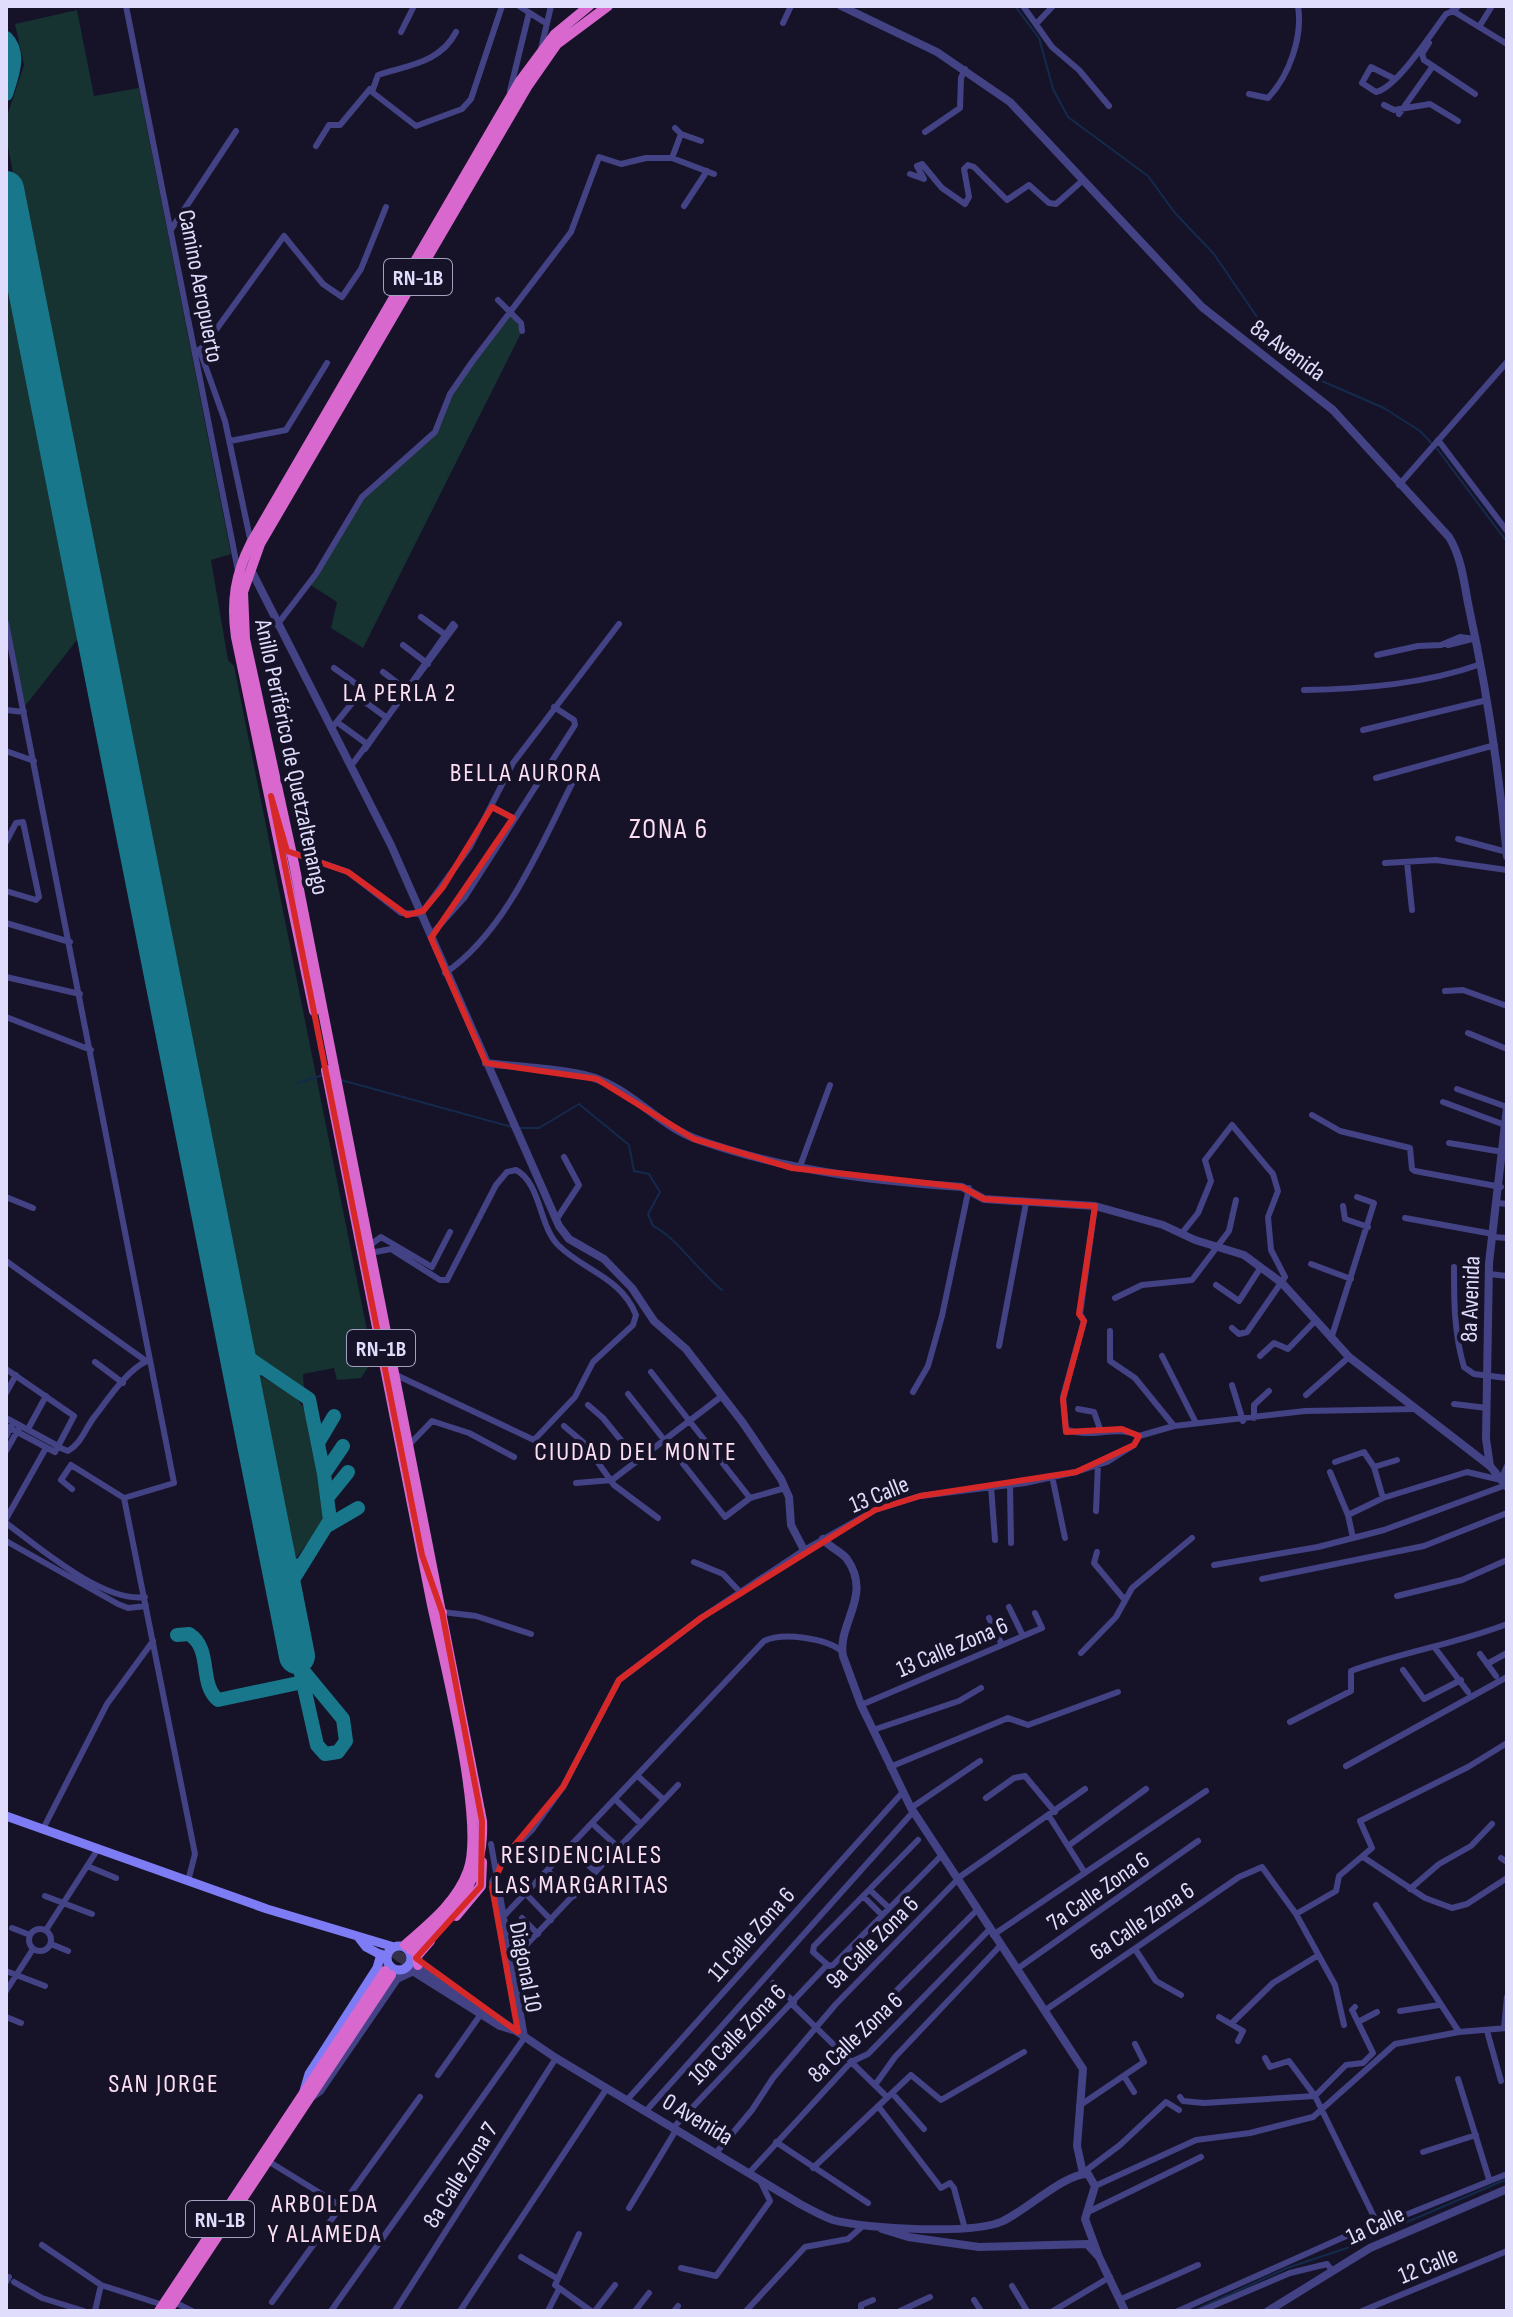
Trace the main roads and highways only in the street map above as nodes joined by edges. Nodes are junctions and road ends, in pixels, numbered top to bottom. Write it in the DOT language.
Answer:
graph roads {
  1 [pos="589,6"];
  2 [pos="608,6"];
  3 [pos="512,108"];
  4 [pos="445,215"];
  5 [pos="415,281"];
  6 [pos="385,317"];
  7 [pos="317,448"];
  8 [pos="289,478"];
  9 [pos="249,567"];
  10 [pos="271,796"];
  11 [pos="292,852"];
  12 [pos="331,1076"];
  13 [pos="422,1555"];
  14 [pos="432,1605"];
  15 [pos="442,1612"];
  16 [pos="6,1816"];
  17 [pos="481,1855"];
  18 [pos="359,1938"];
  19 [pos="407,1957"];
  20 [pos="386,1965"];
  21 [pos="307,2095"];
  22 [pos="166,2307"];
  1 -- 3 [label="highway, Anillo Periférico de Quetzaltenango / RN-1B"];
  2 -- 3 [label="highway, Anillo Periférico de Quetzaltenango / RN-1B"];
  3 -- 4 [label="highway, Anillo Periférico de Quetzaltenango / RN-1B"];
  3 -- 5 [label="highway, Anillo Periférico de Quetzaltenango / RN-1B"];
  4 -- 5 [label="highway"];
  4 -- 6 [label="highway, Anillo Periférico de Quetzaltenango / RN-1B"];
  5 -- 7 [label="highway, Anillo Periférico de Quetzaltenango / RN-1B"];
  6 -- 7 [label="highway"];
  6 -- 8 [label="highway, Anillo Periférico de Quetzaltenango / RN-1B"];
  7 -- 9 [label="highway, Anillo Periférico de Quetzaltenango / RN-1B"];
  8 -- 9 [label="highway"];
  8 -- 10 [label="highway, Anillo Periférico de Quetzaltenango / RN-1B"];
  9 -- 11 [label="highway, Anillo Periférico de Quetzaltenango / RN-1B"];
  10 -- 11 [label="highway"];
  10 -- 12 [label="highway, Anillo Periférico de Quetzaltenango / RN-1B"];
  11 -- 12 [label="highway, Anillo Periférico de Quetzaltenango / RN-1B"];
  12 -- 13 [label="highway, Anillo Periférico de Quetzaltenango / RN-1B"];
  12 -- 15 [label="highway, Anillo Periférico de Quetzaltenango / RN-1B"];
  13 -- 14 [label="highway, Anillo Periférico de Quetzaltenango / RN-1B"];
  13 -- 15 [label="highway"];
  14 -- 15 [label="highway"];
  14 -- 19 [label="highway, Anillo Periférico de Quetzaltenango / RN-1B"];
  15 -- 17 [label="highway, Anillo Periférico de Quetzaltenango / RN-1B"];
  16 -- 18 [label="main road"];
  17 -- 19 [label="highway, Anillo Periférico de Quetzaltenango / RN-1B"];
  17 -- 19 [label="highway"];
  18 -- 19 [label="main road"];
  18 -- 20 [label="main road"];
  19 -- 20 [label="main road, RN-1B"];
  19 -- 20 [label="main road"];
  20 -- 21 [label="highway, RN-1B"];
  20 -- 21 [label="main road"];
  21 -- 22 [label="highway, RN-1B"];
  21 -- 22 [label="highway, RN-1B"];
}
